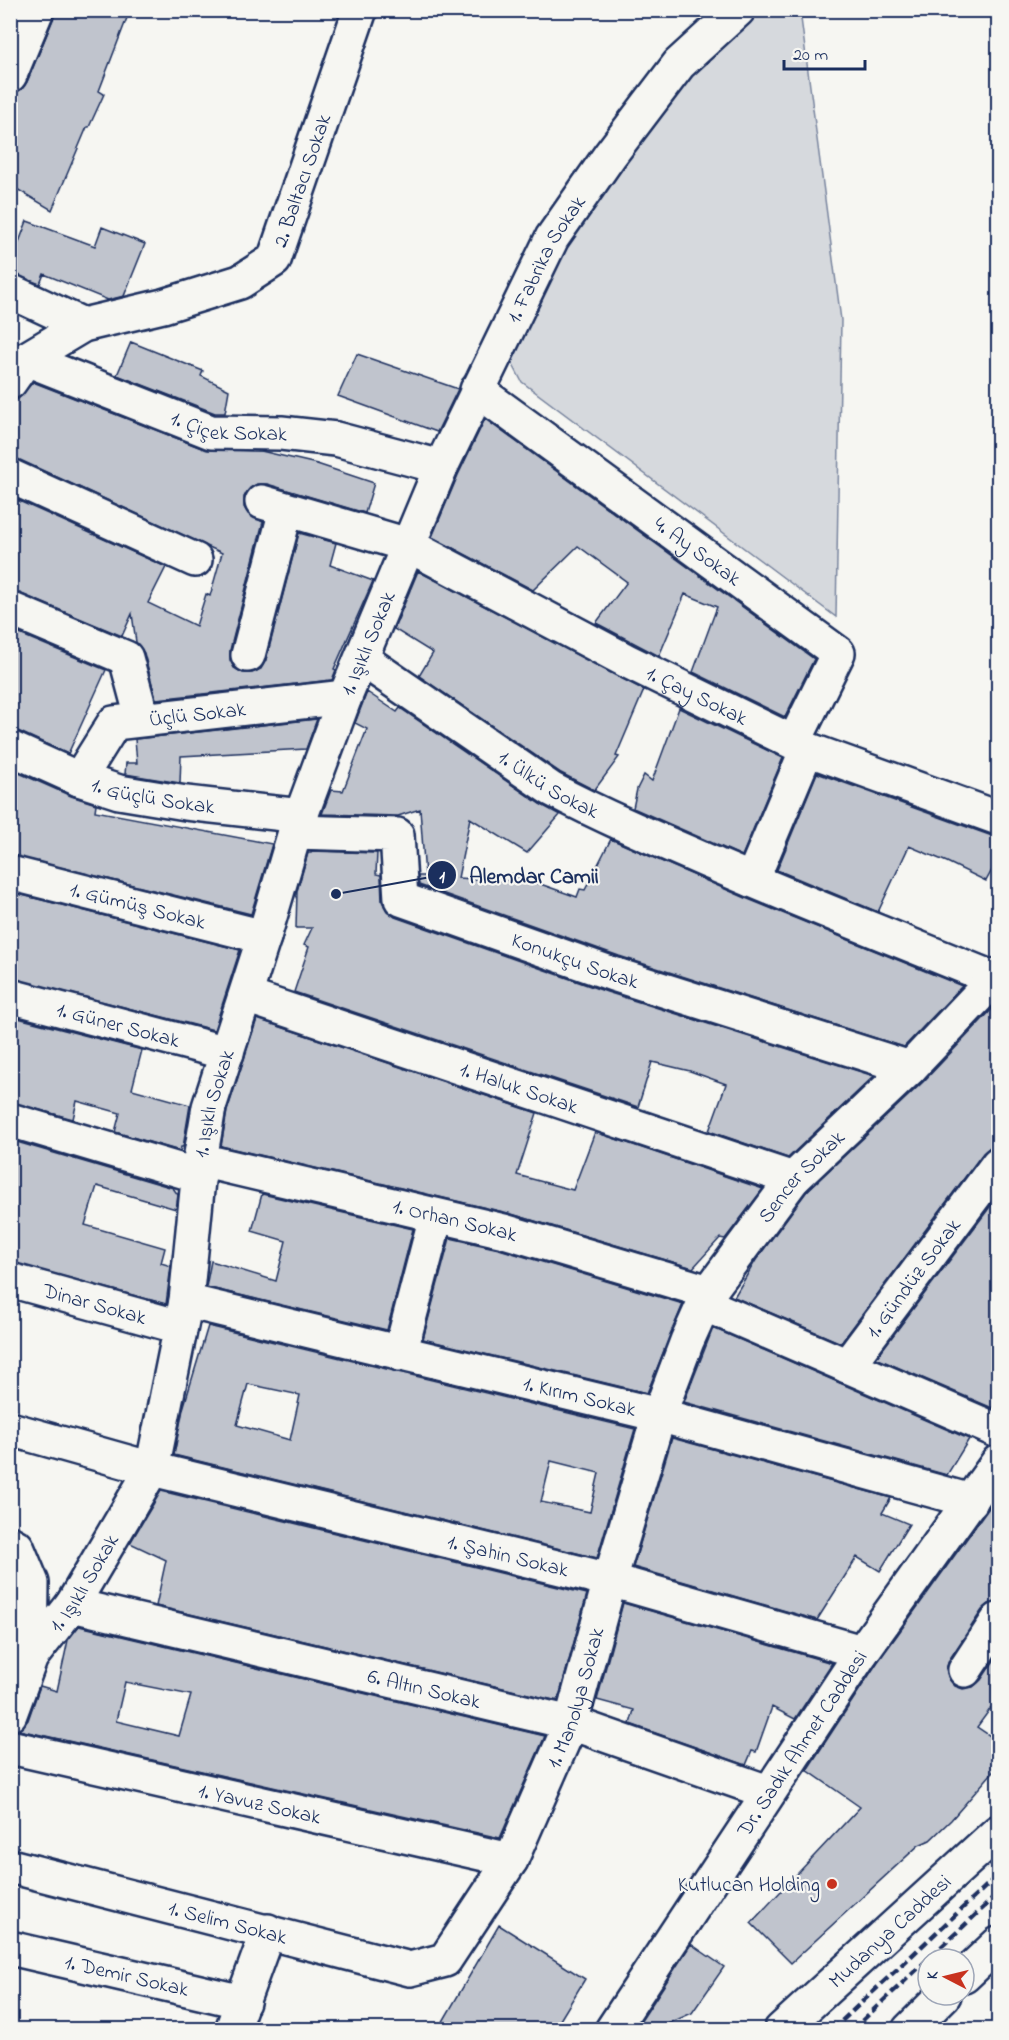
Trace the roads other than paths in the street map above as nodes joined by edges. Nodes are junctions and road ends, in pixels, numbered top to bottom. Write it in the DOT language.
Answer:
graph roads {
  1 [pos="38,10"];
  2 [pos="360,10"];
  3 [pos="738,10"];
  4 [pos="10,75"];
  5 [pos="10,291"];
  6 [pos="84,325"];
  7 [pos="18,371"];
  8 [pos="477,390"];
  9 [pos="441,467"];
  10 [pos="10,476"];
  11 [pos="408,545"];
  12 [pos="195,560"];
  13 [pos="10,609"];
  14 [pos="248,654"];
  15 [pos="362,659"];
  16 [pos="345,697"];
  17 [pos="142,718"];
  18 [pos="801,746"];
  19 [pos="10,748"];
  20 [pos="79,779"];
  21 [pos="999,818"];
  22 [pos="298,824"];
  23 [pos="10,873"];
  24 [pos="752,880"];
  25 [pos="264,937"];
  26 [pos="997,977"];
  27 [pos="10,996"];
  28 [pos="246,996"];
  29 [pos="227,1053"];
  30 [pos="910,1068"];
  31 [pos="10,1120"];
  32 [pos="999,1164"];
  33 [pos="199,1168"];
  34 [pos="793,1179"];
  35 [pos="988,1198"];
  36 [pos="436,1216"];
  37 [pos="10,1280"];
  38 [pos="706,1298"];
  39 [pos="183,1314"];
  40 [pos="400,1354"];
  41 [pos="847,1366"];
  42 [pos="659,1415"];
  43 [pos="10,1429"];
  44 [pos="999,1431"];
  45 [pos="999,1462"];
  46 [pos="152,1469"];
  47 [pos="971,1502"];
  48 [pos="10,1543"];
  49 [pos="610,1580"];
  50 [pos="72,1605"];
  51 [pos="999,1620"];
  52 [pos="862,1652"];
  53 [pos="31,1657"];
  54 [pos="964,1670"];
  55 [pos="10,1714"];
  56 [pos="572,1723"];
  57 [pos="10,1747"];
  58 [pos="768,1792"];
  59 [pos="999,1832"];
  60 [pos="511,1860"];
  61 [pos="10,1866"];
  62 [pos="268,1931"];
  63 [pos="999,1944"];
  64 [pos="10,1948"];
  65 [pos="445,1960"];
  66 [pos="976,1965"];
  67 [pos="932,2007"];
  68 [pos="237,2016"];
  69 [pos="612,2030"];
  70 [pos="781,2030"];
  71 [pos="909,2030"];
  1 -- 4 [label="main road"];
  2 -- 6 [label="main road, 2. Baltacı Sokak"];
  3 -- 8 [label="main road, 1. Fabrika Sokak"];
  5 -- 6 [label="main road"];
  6 -- 7 [label="main road, 2. Baltacı Sokak"];
  7 -- 9 [label="main road, 1. Çiçek Sokak"];
  8 -- 9 [label="main road, 1. Fabrika Sokak"];
  8 -- 18 [label="main road, 4. Ay Sokak"];
  9 -- 11 [label="main road, 1. Fabrika Sokak"];
  10 -- 12 [label="main road"];
  11 -- 14 [label="main road, 1. Çay Sokak"];
  11 -- 15 [label="main road, 1. Işıklı Sokak"];
  11 -- 18 [label="main road, 1. Çay Sokak"];
  13 -- 17 [label="main road"];
  15 -- 16 [label="main road, 1. Işıklı Sokak"];
  15 -- 24 [label="main road, 1. Ülkü Sokak"];
  16 -- 17 [label="main road, Üçlü Sokak"];
  16 -- 22 [label="main road, 1. Işıklı Sokak"];
  17 -- 20 [label="main road, Üçlü Sokak"];
  18 -- 21 [label="main road, 1. Çay Sokak"];
  18 -- 24 [label="main road"];
  19 -- 20 [label="main road, 1. Güçlü Sokak"];
  20 -- 22 [label="main road, 1. Güçlü Sokak"];
  22 -- 25 [label="main road, 1. Işıklı Sokak"];
  22 -- 30 [label="main road, Konukçu Sokak"];
  23 -- 25 [label="main road, 1. Gümüş Sokak"];
  24 -- 26 [label="main road, 1. Ülkü Sokak"];
  25 -- 28 [label="main road, 1. Işıklı Sokak"];
  26 -- 30 [label="main road, Sencer Sokak"];
  27 -- 29 [label="main road, 1. Güner Sokak"];
  28 -- 29 [label="main road, 1. Işıklı Sokak"];
  28 -- 34 [label="main road, 1. Haluk Sokak"];
  29 -- 33 [label="main road, 1. Işıklı Sokak"];
  30 -- 34 [label="main road, Sencer Sokak"];
  31 -- 33 [label="main road, 1. Orhan Sokak"];
  32 -- 35 [label="main road, 1. Gündüz Sokak"];
  33 -- 36 [label="main road, 1. Orhan Sokak"];
  33 -- 39 [label="main road, 1. Işıklı Sokak"];
  34 -- 38 [label="main road, Sencer Sokak"];
  35 -- 41 [label="main road, 1. Gündüz Sokak"];
  36 -- 38 [label="main road, 1. Orhan Sokak"];
  36 -- 40 [label="main road"];
  37 -- 39 [label="main road, Dinar Sokak"];
  38 -- 41 [label="main road, 1. Orhan Sokak"];
  38 -- 42 [label="main road, Sencer Sokak"];
  39 -- 40 [label="main road, 1. Kırım Sokak"];
  39 -- 46 [label="main road, 1. Işıklı Sokak"];
  40 -- 42 [label="main road, 1. Kırım Sokak"];
  41 -- 44 [label="main road, 1. Orhan Sokak"];
  42 -- 47 [label="main road, 1. Kırım Sokak"];
  42 -- 49 [label="main road, 1. Manolya Sokak"];
  43 -- 46 [label="main road, 1. Şahin Sokak"];
  45 -- 47 [label="main road, Dr. Sadık Ahmet Caddesi"];
  46 -- 49 [label="main road, 1. Şahin Sokak"];
  46 -- 50 [label="main road, 1. Işıklı Sokak"];
  47 -- 52 [label="main road, Dr. Sadık Ahmet Caddesi"];
  48 -- 53 [label="main road, 1. Işıklı Sokak"];
  49 -- 52 [label="main road, 1. Şahin Sokak"];
  49 -- 56 [label="main road, 1. Manolya Sokak"];
  50 -- 53 [label="main road, 1. Işıklı Sokak"];
  50 -- 56 [label="main road, 6. Altın Sokak"];
  51 -- 54 [label="main road"];
  52 -- 58 [label="main road, Dr. Sadık Ahmet Caddesi"];
  53 -- 55 [label="main road, 1. Işıklı Sokak"];
  56 -- 58 [label="main road, 6. Altın Sokak"];
  56 -- 60 [label="main road, 1. Manolya Sokak"];
  57 -- 60 [label="main road, 1. Yavuz Sokak"];
  58 -- 69 [label="main road, Dr. Sadık Ahmet Caddesi"];
  59 -- 70 [label="main road, Mudanya Caddesi"];
  60 -- 65 [label="main road, 1. Manolya Sokak"];
  61 -- 62 [label="main road, 1. Selim Sokak"];
  62 -- 65 [label="main road, 1. Selim Sokak"];
  62 -- 68 [label="main road"];
  63 -- 66 [label="main road"];
  64 -- 68 [label="main road, 1. Demir Sokak"];
  67 -- 71 [label="main road"];
}
